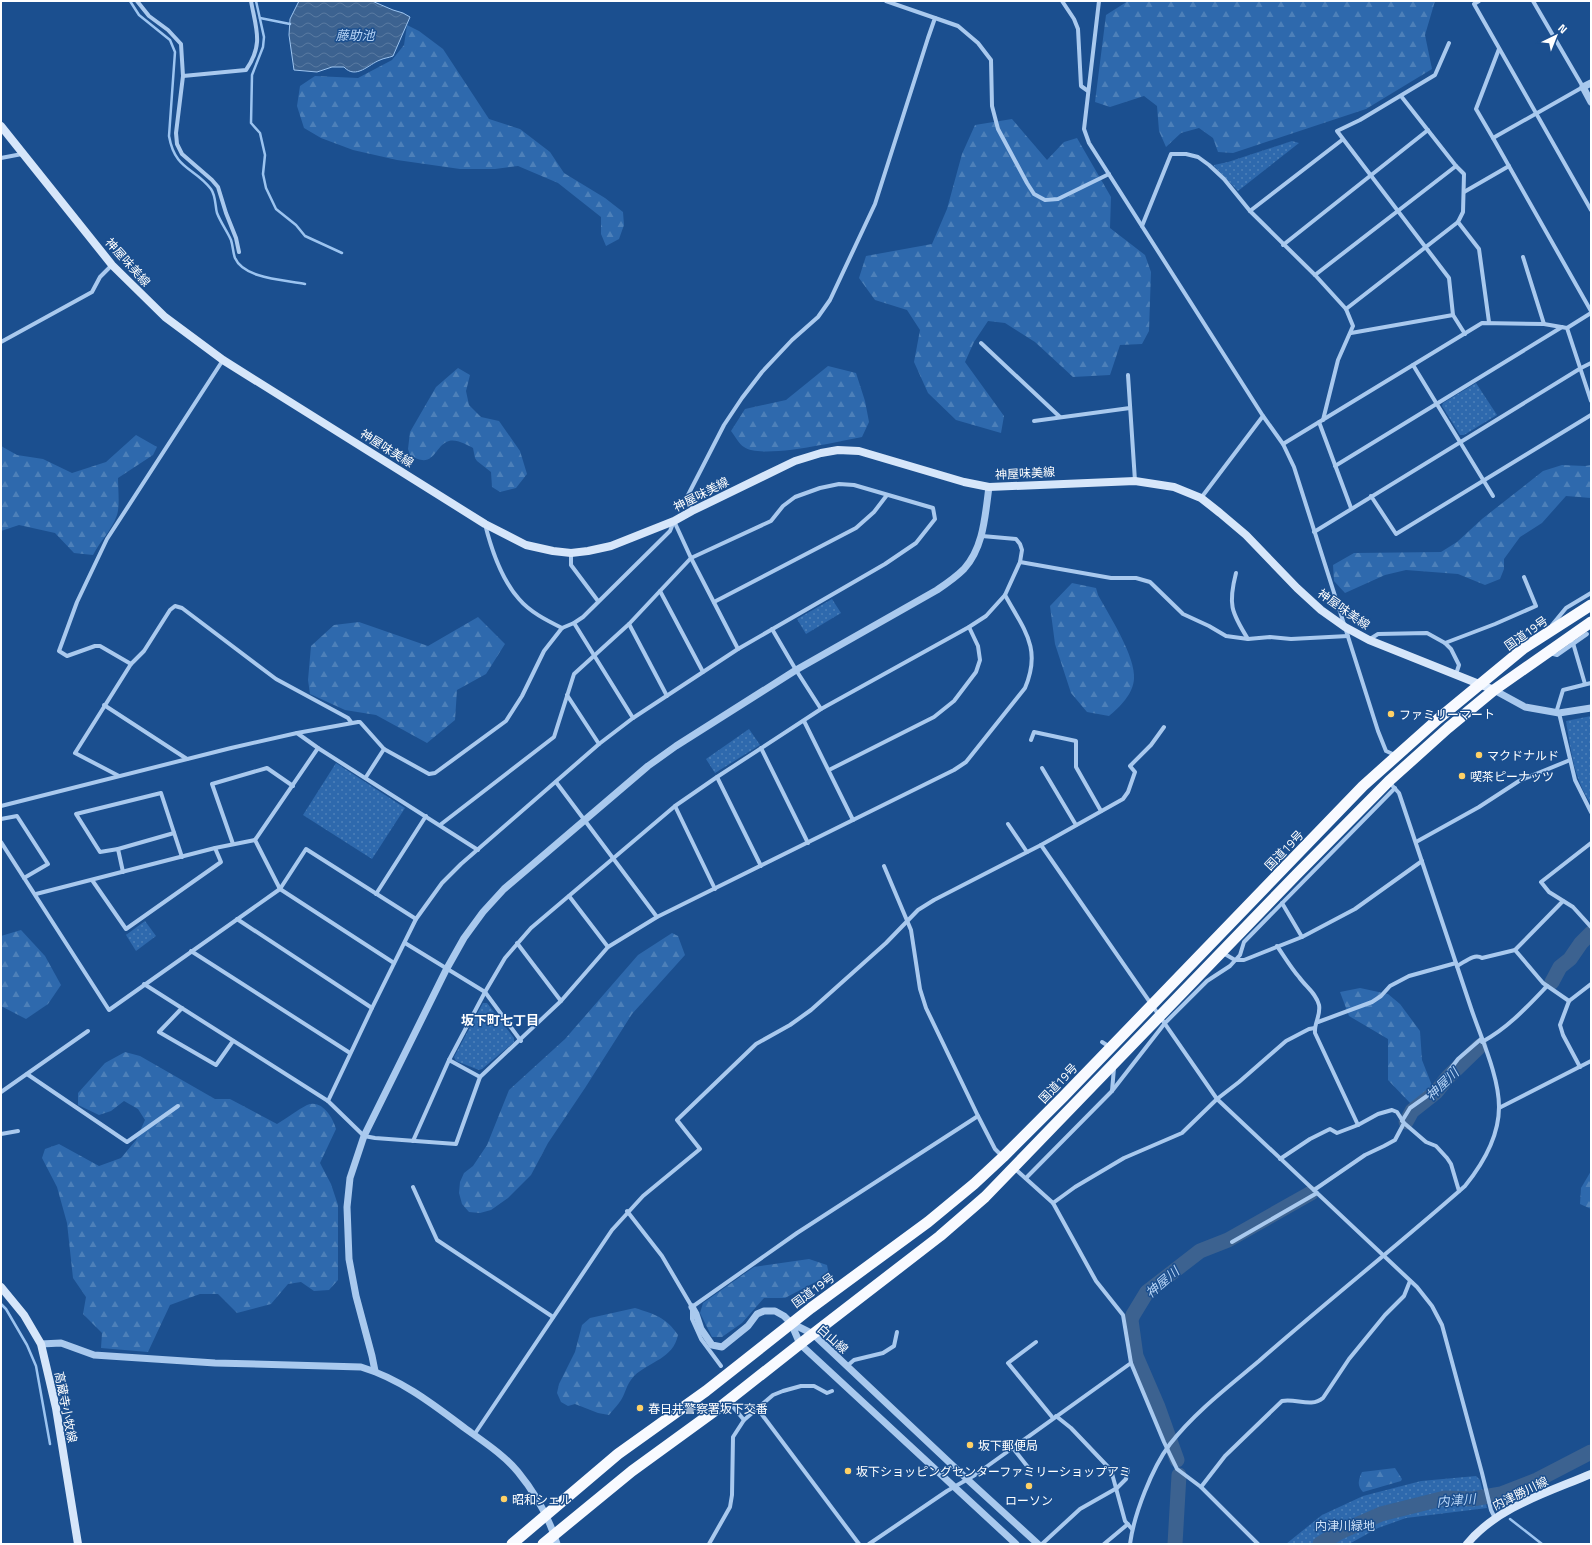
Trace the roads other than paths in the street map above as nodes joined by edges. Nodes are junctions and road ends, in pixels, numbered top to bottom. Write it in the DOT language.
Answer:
graph roads {
  1 [pos="137,1"];
  2 [pos="252,1"];
  3 [pos="886,1"];
  4 [pos="1062,1"];
  5 [pos="1099,1"];
  6 [pos="1479,1"];
  7 [pos="1533,1"];
  8 [pos="935,18"];
  9 [pos="1449,43"];
  10 [pos="1499,49"];
  11 [pos="183,76"];
  12 [pos="1591,83"];
  13 [pos="1583,87"];
  14 [pos="1088,91"];
  15 [pos="1401,96"];
  16 [pos="1591,102"];
  17 [pos="1536,114"];
  18 [pos="1,126"];
  19 [pos="1428,130"];
  20 [pos="1494,138"];
  21 [pos="1342,140"];
  22 [pos="23,154"];
  23 [pos="1,158"];
  24 [pos="1456,166"];
  25 [pos="1509,166"];
  26 [pos="1109,174"];
  27 [pos="1370,175"];
  28 [pos="1464,192"];
  29 [pos="1591,210"];
  30 [pos="1250,211"];
  31 [pos="1398,211"];
  32 [pos="1458,222"];
  33 [pos="1142,226"];
  34 [pos="1283,245"];
  35 [pos="1426,247"];
  36 [pos="239,252"];
  37 [pos="1523,257"];
  38 [pos="112,265"];
  39 [pos="1315,275"];
  40 [pos="1346,309"];
  41 [pos="1591,312"];
  42 [pos="1453,315"];
  43 [pos="1489,322"];
  44 [pos="1544,324"];
  45 [pos="1562,327"];
  46 [pos="1567,328"];
  47 [pos="1351,333"];
  48 [pos="1465,334"];
  49 [pos="1,342"];
  50 [pos="981,343"];
  51 [pos="223,360"];
  52 [pos="1591,363"];
  53 [pos="1413,365"];
  54 [pos="1581,368"];
  55 [pos="1128,375"];
  56 [pos="1591,400"];
  57 [pos="1437,404"];
  58 [pos="1130,408"];
  59 [pos="1591,415"];
  60 [pos="1263,416"];
  61 [pos="1060,417"];
  62 [pos="1034,421"];
  63 [pos="1321,421"];
  64 [pos="1460,442"];
  65 [pos="1283,444"];
  66 [pos="1335,466"];
  67 [pos="1135,480"];
  68 [pos="1484,480"];
  69 [pos="989,487"];
  70 [pos="887,495"];
  71 [pos="1371,496"];
  72 [pos="1493,496"];
  73 [pos="1201,498"];
  74 [pos="1352,508"];
  75 [pos="692,511"];
  76 [pos="674,521"];
  77 [pos="485,524"];
  78 [pos="1314,532"];
  79 [pos="982,536"];
  80 [pos="571,554"];
  81 [pos="691,558"];
  82 [pos="1020,562"];
  83 [pos="1236,573"];
  84 [pos="1524,577"];
  85 [pos="660,591"];
  86 [pos="1591,593"];
  87 [pos="1005,595"];
  88 [pos="598,601"];
  89 [pos="714,602"];
  90 [pos="1591,605"];
  91 [pos="1591,622"];
  92 [pos="574,623"];
  93 [pos="629,624"];
  94 [pos="969,627"];
  95 [pos="1345,627"];
  96 [pos="562,628"];
  97 [pos="772,629"];
  98 [pos="1591,631"];
  99 [pos="1587,634"];
  100 [pos="1544,635"];
  101 [pos="1348,636"];
  102 [pos="1248,639"];
  103 [pos="1369,640"];
  104 [pos="1571,640"];
  105 [pos="1445,643"];
  106 [pos="738,649"];
  107 [pos="594,656"];
  108 [pos="131,664"];
  109 [pos="796,670"];
  110 [pos="703,672"];
  111 [pos="1456,674"];
  112 [pos="1591,683"];
  113 [pos="1481,684"];
  114 [pos="1585,684"];
  115 [pos="1494,690"];
  116 [pos="568,695"];
  117 [pos="667,696"];
  118 [pos="104,705"];
  119 [pos="1591,708"];
  120 [pos="821,709"];
  121 [pos="1558,713"];
  122 [pos="633,718"];
  123 [pos="804,721"];
  124 [pos="351,722"];
  125 [pos="1164,727"];
  126 [pos="297,733"];
  127 [pos="1031,740"];
  128 [pos="599,744"];
  129 [pos="318,748"];
  130 [pos="761,748"];
  131 [pos="384,749"];
  132 [pos="1396,756"];
  133 [pos="187,759"];
  134 [pos="1570,760"];
  135 [pos="1042,768"];
  136 [pos="829,770"];
  137 [pos="120,776"];
  138 [pos="366,777"];
  139 [pos="717,777"];
  140 [pos="556,782"];
  141 [pos="1392,785"];
  142 [pos="293,786"];
  143 [pos="1,806"];
  144 [pos="675,806"];
  145 [pos="1101,811"];
  146 [pos="1591,812"];
  147 [pos="426,816"];
  148 [pos="1,819"];
  149 [pos="585,820"];
  150 [pos="853,820"];
  151 [pos="1008,824"];
  152 [pos="440,825"];
  153 [pos="1076,825"];
  154 [pos="174,833"];
  155 [pos="255,840"];
  156 [pos="1,842"];
  157 [pos="1416,842"];
  158 [pos="808,843"];
  159 [pos="1591,843"];
  160 [pos="233,844"];
  161 [pos="1041,844"];
  162 [pos="215,848"];
  163 [pos="118,849"];
  164 [pos="478,850"];
  165 [pos="1027,852"];
  166 [pos="182,857"];
  167 [pos="613,858"];
  168 [pos="1422,861"];
  169 [pos="761,866"];
  170 [pos="884,866"];
  171 [pos="123,872"];
  172 [pos="24,878"];
  173 [pos="92,880"];
  174 [pos="280,889"];
  175 [pos="715,889"];
  176 [pos="36,894"];
  177 [pos="376,894"];
  178 [pos="569,896"];
  179 [pos="1563,901"];
  180 [pos="1282,903"];
  181 [pos="657,917"];
  182 [pos="237,919"];
  183 [pos="416,919"];
  184 [pos="908,920"];
  185 [pos="1591,927"];
  186 [pos="1302,937"];
  187 [pos="405,943"];
  188 [pos="517,944"];
  189 [pos="1277,946"];
  190 [pos="608,948"];
  191 [pos="1515,950"];
  192 [pos="191,951"];
  193 [pos="1222,952"];
  194 [pos="1235,960"];
  195 [pos="394,963"];
  196 [pos="1456,965"];
  197 [pos="446,970"];
  198 [pos="144,984"];
  199 [pos="1591,984"];
  200 [pos="1547,986"];
  201 [pos="485,992"];
  202 [pos="561,1001"];
  203 [pos="1569,1001"];
  204 [pos="1152,1006"];
  205 [pos="182,1008"];
  206 [pos="372,1008"];
  207 [pos="1162,1020"];
  208 [pos="1318,1022"];
  209 [pos="1315,1028"];
  210 [pos="88,1031"];
  211 [pos="233,1040"];
  212 [pos="520,1041"];
  213 [pos="1482,1041"];
  214 [pos="350,1053"];
  215 [pos="449,1060"];
  216 [pos="1591,1061"];
  217 [pos="1114,1064"];
  218 [pos="1580,1067"];
  219 [pos="27,1074"];
  220 [pos="480,1077"];
  221 [pos="1112,1091"];
  222 [pos="1,1092"];
  223 [pos="1217,1099"];
  224 [pos="328,1101"];
  225 [pos="178,1106"];
  226 [pos="1499,1108"];
  227 [pos="978,1116"];
  228 [pos="1403,1122"];
  229 [pos="1358,1126"];
  230 [pos="18,1131"];
  231 [pos="1,1134"];
  232 [pos="364,1136"];
  233 [pos="413,1141"];
  234 [pos="1003,1157"];
  235 [pos="1280,1158"];
  236 [pos="1013,1167"];
  237 [pos="1026,1178"];
  238 [pos="413,1187"];
  239 [pos="1459,1191"];
  240 [pos="1316,1192"];
  241 [pos="1053,1203"];
  242 [pos="627,1211"];
  243 [pos="1232,1242"];
  244 [pos="1384,1256"];
  245 [pos="1410,1281"];
  246 [pos="1,1288"];
  247 [pos="692,1307"];
  248 [pos="553,1317"];
  249 [pos="791,1323"];
  250 [pos="897,1332"];
  251 [pos="813,1334"];
  252 [pos="1036,1342"];
  253 [pos="41,1344"];
  254 [pos="800,1344"];
  255 [pos="1131,1363"];
  256 [pos="721,1366"];
  257 [pos="847,1366"];
  258 [pos="375,1371"];
  259 [pos="832,1390"];
  260 [pos="728,1401"];
  261 [pos="757,1408"];
  262 [pos="1054,1417"];
  263 [pos="744,1420"];
  264 [pos="474,1435"];
  265 [pos="1168,1447"];
  266 [pos="1012,1448"];
  267 [pos="1128,1469"];
  268 [pos="1031,1470"];
  269 [pos="1591,1474"];
  270 [pos="968,1480"];
  271 [pos="1201,1486"];
  272 [pos="955,1487"];
  273 [pos="1117,1488"];
  274 [pos="547,1515"];
  275 [pos="1495,1518"];
  276 [pos="1128,1524"];
  277 [pos="1132,1529"];
  278 [pos="555,1540"];
  279 [pos="78,1544"];
  280 [pos="512,1544"];
  281 [pos="543,1544"];
  282 [pos="709,1544"];
  283 [pos="859,1544"];
  284 [pos="869,1544"];
  285 [pos="1016,1544"];
  286 [pos="1038,1544"];
  287 [pos="1042,1544"];
  288 [pos="1104,1544"];
  289 [pos="1130,1544"];
  290 [pos="1258,1544"];
  291 [pos="1467,1544"];
  1 -- 11 [label="street"];
  2 -- 11 [label="street"];
  3 -- 8 [label="street"];
  4 -- 14 [label="street"];
  5 -- 14 [label="street"];
  6 -- 10 [label="street"];
  7 -- 13 [label="street"];
  8 -- 26 [label="street"];
  8 -- 75 [label="street"];
  9 -- 15 [label="street"];
  10 -- 17 [label="street"];
  10 -- 20 [label="street"];
  11 -- 36 [label="street"];
  12 -- 13 [label="street"];
  13 -- 16 [label="street"];
  13 -- 17 [label="street"];
  14 -- 26 [label="street"];
  15 -- 19 [label="street"];
  15 -- 21 [label="street"];
  17 -- 20 [label="street"];
  17 -- 29 [label="street"];
  18 -- 22 [label="main road, 神屋味美線"];
  19 -- 24 [label="street"];
  19 -- 27 [label="street"];
  20 -- 25 [label="street"];
  21 -- 27 [label="street"];
  21 -- 30 [label="street"];
  22 -- 23 [label="street"];
  22 -- 38 [label="main road, 神屋味美線"];
  24 -- 28 [label="street"];
  24 -- 31 [label="street"];
  25 -- 28 [label="street"];
  25 -- 41 [label="street"];
  26 -- 33 [label="street"];
  27 -- 31 [label="street"];
  27 -- 34 [label="street"];
  28 -- 32 [label="street"];
  30 -- 33 [label="street"];
  30 -- 34 [label="street"];
  31 -- 35 [label="street"];
  31 -- 39 [label="street"];
  32 -- 35 [label="street"];
  32 -- 43 [label="street"];
  33 -- 60 [label="street"];
  34 -- 39 [label="street"];
  35 -- 40 [label="street"];
  35 -- 42 [label="street"];
  37 -- 44 [label="street"];
  38 -- 49 [label="street"];
  38 -- 51 [label="main road, 神屋味美線"];
  39 -- 40 [label="street"];
  40 -- 47 [label="street"];
  41 -- 46 [label="street"];
  42 -- 47 [label="street"];
  42 -- 48 [label="street"];
  43 -- 44 [label="street"];
  43 -- 48 [label="street"];
  44 -- 45 [label="street"];
  45 -- 46 [label="street"];
  45 -- 57 [label="street"];
  46 -- 54 [label="street"];
  47 -- 63 [label="street"];
  48 -- 53 [label="street"];
  50 -- 61 [label="street"];
  51 -- 77 [label="main road, 神屋味美線"];
  51 -- 108 [label="street"];
  52 -- 54 [label="street"];
  53 -- 57 [label="street"];
  53 -- 63 [label="street"];
  54 -- 56 [label="street"];
  54 -- 64 [label="street"];
  55 -- 58 [label="street"];
  57 -- 64 [label="street"];
  57 -- 66 [label="street"];
  58 -- 61 [label="street"];
  58 -- 67 [label="street"];
  59 -- 68 [label="street"];
  60 -- 65 [label="street"];
  60 -- 73 [label="street"];
  61 -- 62 [label="street"];
  63 -- 65 [label="street"];
  63 -- 66 [label="street"];
  64 -- 68 [label="street"];
  64 -- 71 [label="street"];
  65 -- 78 [label="street"];
  66 -- 74 [label="street"];
  67 -- 69 [label="main road, 神屋味美線"];
  67 -- 73 [label="main road, 神屋味美線"];
  68 -- 71 [label="street"];
  68 -- 72 [label="street"];
  69 -- 75 [label="main road, 神屋味美線"];
  69 -- 79 [label="street"];
  70 -- 81 [label="street"];
  70 -- 89 [label="street"];
  70 -- 97 [label="street"];
  71 -- 74 [label="street"];
  73 -- 95 [label="main road, 神屋味美線"];
  74 -- 78 [label="street"];
  75 -- 76 [label="main road, 神屋味美線"];
  76 -- 80 [label="main road, 神屋味美線"];
  76 -- 81 [label="street"];
  76 -- 88 [label="street"];
  77 -- 80 [label="main road, 神屋味美線"];
  77 -- 96 [label="street"];
  78 -- 95 [label="street"];
  79 -- 82 [label="street"];
  79 -- 109 [label="street"];
  80 -- 88 [label="street"];
  81 -- 85 [label="street"];
  81 -- 89 [label="street"];
  82 -- 87 [label="street"];
  82 -- 102 [label="street"];
  83 -- 102 [label="street"];
  84 -- 105 [label="street"];
  85 -- 93 [label="street"];
  85 -- 110 [label="street"];
  86 -- 100 [label="street"];
  87 -- 94 [label="street"];
  87 -- 150 [label="street"];
  88 -- 92 [label="street"];
  89 -- 106 [label="street"];
  90 -- 100 [label="highway, 国道19号"];
  91 -- 104 [label="highway"];
  92 -- 96 [label="street"];
  92 -- 107 [label="street"];
  93 -- 107 [label="street"];
  93 -- 117 [label="street"];
  94 -- 120 [label="street"];
  94 -- 136 [label="street"];
  95 -- 101 [label="street"];
  95 -- 103 [label="main road, 神屋味美線"];
  96 -- 131 [label="street"];
  97 -- 106 [label="street"];
  97 -- 109 [label="street"];
  98 -- 99 [label="street"];
  99 -- 104 [label="street"];
  99 -- 104 [label="street"];
  100 -- 113 [label="highway, 国道19号"];
  101 -- 102 [label="street"];
  101 -- 132 [label="street"];
  103 -- 105 [label="street"];
  103 -- 111 [label="main road, 神屋味美線"];
  104 -- 114 [label="street"];
  104 -- 115 [label="highway"];
  105 -- 111 [label="street"];
  106 -- 110 [label="street"];
  107 -- 116 [label="street"];
  107 -- 122 [label="street"];
  108 -- 118 [label="street"];
  108 -- 124 [label="street"];
  109 -- 120 [label="street"];
  109 -- 149 [label="street"];
  110 -- 117 [label="street"];
  111 -- 113 [label="main road, 神屋味美線"];
  112 -- 114 [label="street"];
  113 -- 115 [label="main road, 神屋味美線"];
  113 -- 132 [label="highway, 国道19号"];
  114 -- 121 [label="street"];
  115 -- 121 [label="street"];
  115 -- 141 [label="highway"];
  116 -- 128 [label="street"];
  116 -- 152 [label="street"];
  117 -- 122 [label="street"];
  118 -- 133 [label="street"];
  118 -- 137 [label="street"];
  119 -- 121 [label="street"];
  120 -- 123 [label="street"];
  121 -- 134 [label="street"];
  122 -- 128 [label="street"];
  123 -- 130 [label="street"];
  123 -- 136 [label="street"];
  124 -- 126 [label="street"];
  124 -- 131 [label="street"];
  125 -- 145 [label="street"];
  126 -- 129 [label="street"];
  126 -- 133 [label="street"];
  127 -- 145 [label="street"];
  128 -- 140 [label="street"];
  129 -- 138 [label="street"];
  129 -- 142 [label="street"];
  130 -- 139 [label="street"];
  130 -- 158 [label="street"];
  131 -- 138 [label="street"];
  132 -- 204 [label="highway, 国道19号"];
  133 -- 137 [label="street"];
  134 -- 146 [label="street"];
  134 -- 157 [label="street"];
  135 -- 153 [label="street"];
  136 -- 150 [label="street"];
  137 -- 143 [label="street"];
  138 -- 147 [label="street"];
  139 -- 144 [label="street"];
  139 -- 169 [label="street"];
  140 -- 149 [label="street"];
  140 -- 164 [label="street"];
  141 -- 157 [label="street"];
  141 -- 180 [label="street"];
  141 -- 193 [label="highway"];
  142 -- 155 [label="street"];
  142 -- 160 [label="street"];
  144 -- 167 [label="street"];
  144 -- 175 [label="street"];
  145 -- 153 [label="street"];
  147 -- 152 [label="street"];
  147 -- 177 [label="street"];
  148 -- 172 [label="street"];
  149 -- 167 [label="street"];
  149 -- 197 [label="street"];
  150 -- 158 [label="street"];
  151 -- 165 [label="street"];
  152 -- 164 [label="street"];
  153 -- 161 [label="street"];
  154 -- 163 [label="street"];
  154 -- 163 [label="street"];
  154 -- 166 [label="street"];
  155 -- 160 [label="street"];
  155 -- 174 [label="street"];
  156 -- 172 [label="street"];
  157 -- 168 [label="street"];
  158 -- 169 [label="street"];
  159 -- 179 [label="street"];
  160 -- 162 [label="street"];
  161 -- 165 [label="street"];
  161 -- 204 [label="street"];
  162 -- 166 [label="street"];
  162 -- 173 [label="street"];
  163 -- 171 [label="street"];
  164 -- 183 [label="street"];
  165 -- 184 [label="street"];
  166 -- 171 [label="street"];
  167 -- 178 [label="street"];
  167 -- 181 [label="street"];
  168 -- 186 [label="street"];
  168 -- 196 [label="street"];
  169 -- 175 [label="street"];
  170 -- 184 [label="street"];
  171 -- 173 [label="street"];
  172 -- 176 [label="street"];
  173 -- 176 [label="street"];
  174 -- 177 [label="street"];
  174 -- 182 [label="street"];
  174 -- 195 [label="street"];
  175 -- 181 [label="street"];
  176 -- 198 [label="street"];
  177 -- 183 [label="street"];
  178 -- 188 [label="street"];
  178 -- 190 [label="street"];
  179 -- 185 [label="street"];
  179 -- 191 [label="street"];
  180 -- 186 [label="street"];
  180 -- 194 [label="street"];
  181 -- 190 [label="street"];
  182 -- 192 [label="street"];
  182 -- 206 [label="street"];
  183 -- 187 [label="street"];
  184 -- 227 [label="street"];
  184 -- 242 [label="street"];
  186 -- 189 [label="street"];
  187 -- 195 [label="street"];
  187 -- 197 [label="street"];
  188 -- 201 [label="street"];
  188 -- 202 [label="street"];
  189 -- 194 [label="street"];
  189 -- 208 [label="street"];
  190 -- 202 [label="street"];
  191 -- 196 [label="street"];
  191 -- 200 [label="street"];
  192 -- 198 [label="street"];
  192 -- 214 [label="street"];
  193 -- 194 [label="street"];
  193 -- 207 [label="highway"];
  194 -- 207 [label="street"];
  195 -- 206 [label="street"];
  196 -- 208 [label="street"];
  196 -- 213 [label="street"];
  197 -- 201 [label="street"];
  197 -- 232 [label="street"];
  198 -- 205 [label="street"];
  199 -- 203 [label="street"];
  200 -- 203 [label="street"];
  200 -- 213 [label="street"];
  201 -- 212 [label="street"];
  201 -- 215 [label="street"];
  202 -- 212 [label="street"];
  203 -- 218 [label="street"];
  204 -- 207 [label="street"];
  204 -- 234 [label="highway, 国道19号"];
  205 -- 211 [label="street"];
  205 -- 211 [label="street"];
  206 -- 214 [label="street"];
  207 -- 217 [label="highway"];
  207 -- 221 [label="street"];
  207 -- 223 [label="street"];
  208 -- 209 [label="street"];
  209 -- 223 [label="street"];
  209 -- 229 [label="street"];
  210 -- 219 [label="street"];
  211 -- 224 [label="street"];
  212 -- 220 [label="street"];
  213 -- 226 [label="street"];
  213 -- 228 [label="street"];
  214 -- 224 [label="street"];
  215 -- 220 [label="street"];
  215 -- 233 [label="street"];
  216 -- 218 [label="street"];
  217 -- 221 [label="street"];
  217 -- 236 [label="highway"];
  218 -- 226 [label="street"];
  219 -- 222 [label="street"];
  219 -- 225 [label="street"];
  220 -- 233 [label="street"];
  221 -- 237 [label="street"];
  223 -- 235 [label="street"];
  223 -- 241 [label="street"];
  224 -- 232 [label="street"];
  226 -- 239 [label="street"];
  227 -- 234 [label="street"];
  227 -- 247 [label="street"];
  228 -- 229 [label="street"];
  228 -- 239 [label="street"];
  228 -- 240 [label="street"];
  229 -- 235 [label="street"];
  230 -- 231 [label="street"];
  232 -- 233 [label="street"];
  232 -- 258 [label="street"];
  234 -- 249 [label="highway, 国道19号"];
  235 -- 240 [label="street"];
  236 -- 237 [label="street"];
  236 -- 251 [label="highway"];
  237 -- 241 [label="street"];
  238 -- 248 [label="street"];
  239 -- 244 [label="street"];
  240 -- 243 [label="street"];
  240 -- 244 [label="street"];
  241 -- 255 [label="street"];
  242 -- 247 [label="street"];
  242 -- 248 [label="street"];
  244 -- 245 [label="street"];
  244 -- 265 [label="street"];
  245 -- 271 [label="street"];
  245 -- 275 [label="street"];
  246 -- 253 [label="main road, 高蔵寺小牧線"];
  247 -- 249 [label="street, 白山線"];
  247 -- 256 [label="street"];
  248 -- 264 [label="street"];
  249 -- 251 [label="street, 白山線"];
  249 -- 254 [label="street"];
  249 -- 274 [label="highway, 国道19号"];
  250 -- 257 [label="street"];
  251 -- 254 [label="highway"];
  251 -- 257 [label="street, 白山線"];
  252 -- 262 [label="street"];
  253 -- 258 [label="street"];
  253 -- 279 [label="main road, 高蔵寺小牧線"];
  254 -- 260 [label="highway"];
  254 -- 272 [label="street"];
  255 -- 262 [label="street"];
  255 -- 265 [label="street"];
  257 -- 270 [label="street, 白山線"];
  258 -- 264 [label="street"];
  259 -- 261 [label="street"];
  260 -- 263 [label="street"];
  260 -- 278 [label="highway"];
  261 -- 263 [label="street"];
  261 -- 283 [label="street"];
  262 -- 266 [label="street"];
  262 -- 273 [label="street"];
  263 -- 282 [label="street"];
  264 -- 274 [label="street"];
  265 -- 271 [label="street"];
  265 -- 277 [label="street"];
  266 -- 268 [label="street"];
  266 -- 270 [label="street"];
  267 -- 273 [label="street"];
  269 -- 275 [label="main road, 内津勝川線"];
  270 -- 272 [label="street"];
  270 -- 286 [label="street, 白山線"];
  271 -- 290 [label="street"];
  272 -- 284 [label="street"];
  272 -- 285 [label="street"];
  273 -- 276 [label="street"];
  273 -- 287 [label="street"];
  274 -- 278 [label="street"];
  274 -- 280 [label="highway, 国道19号"];
  275 -- 291 [label="main road, 内津勝川線"];
  276 -- 277 [label="street"];
  276 -- 288 [label="street"];
  277 -- 289 [label="street"];
  278 -- 281 [label="highway"];
}
